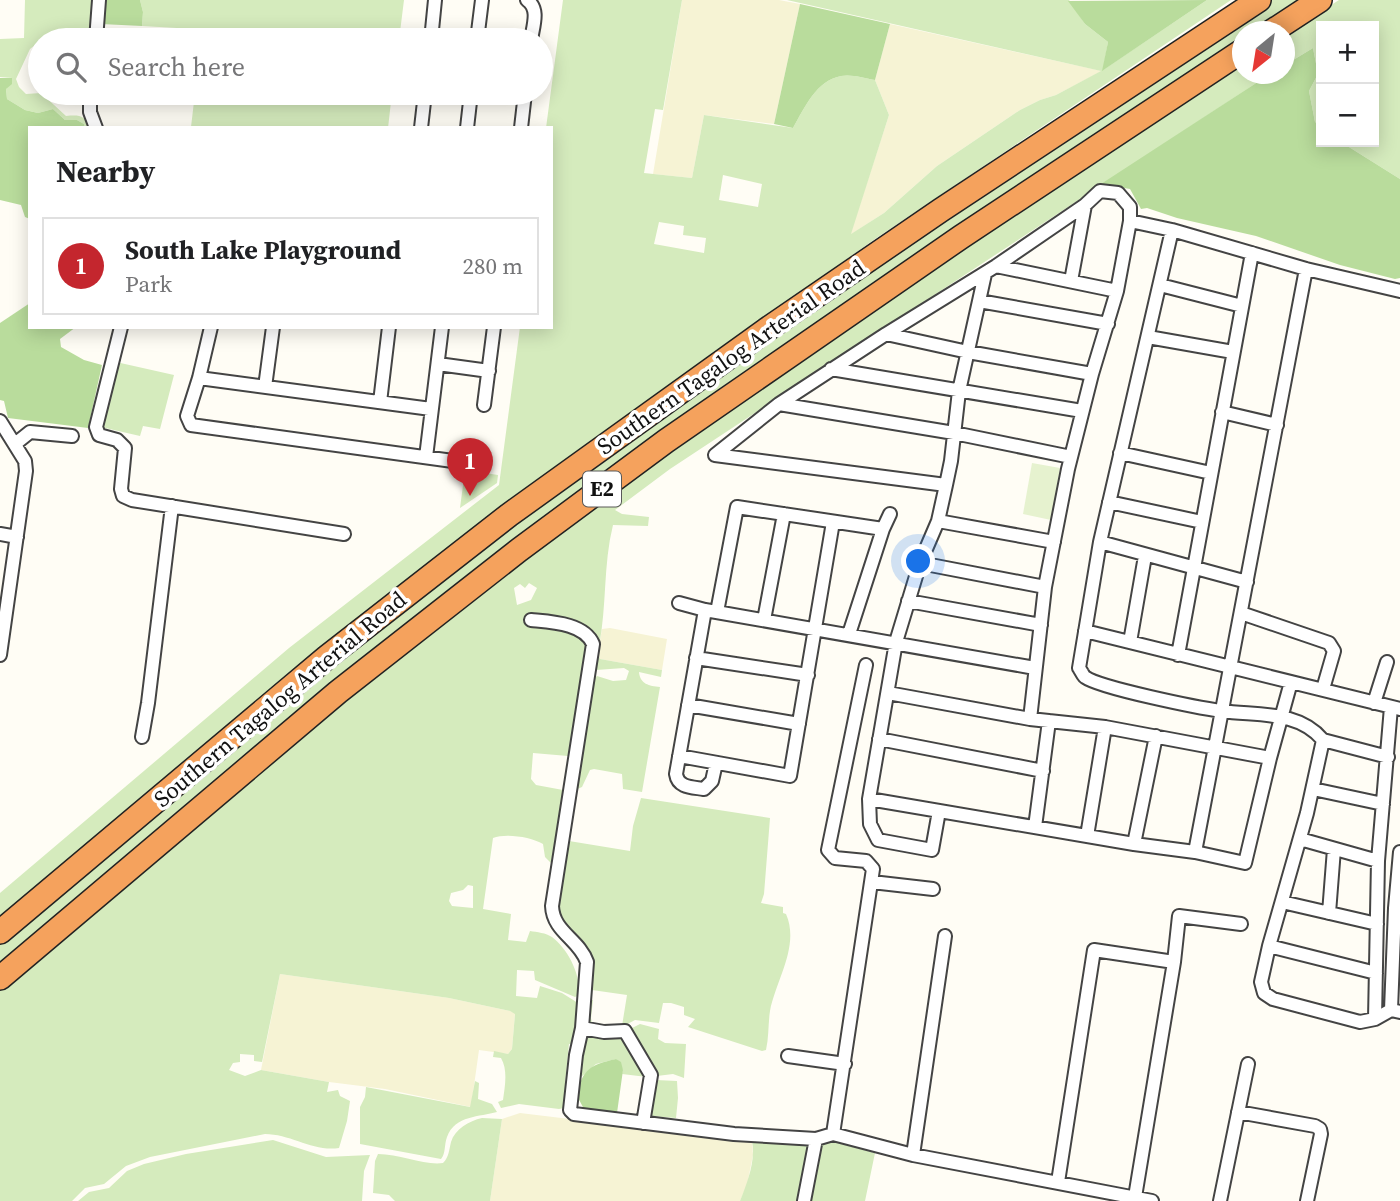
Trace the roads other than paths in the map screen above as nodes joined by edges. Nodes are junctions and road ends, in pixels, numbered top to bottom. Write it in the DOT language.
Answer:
graph roads {
  1 [pos="99,0"];
  2 [pos="435,0"];
  3 [pos="482,0"];
  4 [pos="527,0"];
  5 [pos="1257,0"];
  6 [pos="1321,0"];
  7 [pos="1288,21"];
  8 [pos="97,28"];
  9 [pos="432,28"];
  10 [pos="478,28"];
  11 [pos="533,28"];
  12 [pos="1232,58"];
  13 [pos="90,105"];
  14 [pos="424,105"];
  15 [pos="470,105"];
  16 [pos="524,105"];
  17 [pos="95,126"];
  18 [pos="421,126"];
  19 [pos="467,126"];
  20 [pos="521,126"];
  21 [pos="1085,205"];
  22 [pos="1130,222"];
  23 [pos="1172,230"];
  24 [pos="1252,253"];
  25 [pos="996,267"];
  26 [pos="1306,269"];
  27 [pos="985,274"];
  28 [pos="1072,281"];
  29 [pos="1160,285"];
  30 [pos="1117,291"];
  31 [pos="1400,291"];
  32 [pos="979,301"];
  33 [pos="1242,306"];
  34 [pos="1108,324"];
  35 [pos="121,329"];
  36 [pos="211,329"];
  37 [pos="273,329"];
  38 [pos="389,329"];
  39 [pos="442,329"];
  40 [pos="495,329"];
  41 [pos="886,334"];
  42 [pos="1147,337"];
  43 [pos="968,352"];
  44 [pos="1234,352"];
  45 [pos="438,364"];
  46 [pos="831,369"];
  47 [pos="489,371"];
  48 [pos="1092,374"];
  49 [pos="199,378"];
  50 [pos="265,387"];
  51 [pos="959,391"];
  52 [pos="380,402"];
  53 [pos="779,404"];
  54 [pos="484,405"];
  55 [pos="431,409"];
  56 [pos="1082,411"];
  57 [pos="1222,412"];
  58 [pos="0,421"];
  59 [pos="1277,425"];
  60 [pos="954,433"];
  61 [pos="72,436"];
  62 [pos="15,444"];
  63 [pos="1121,453"];
  64 [pos="426,457"];
  65 [pos="1071,457"];
  66 [pos="460,462"];
  67 [pos="1211,473"];
  68 [pos="946,485"];
  69 [pos="1109,502"];
  70 [pos="724,503"];
  71 [pos="172,506"];
  72 [pos="737,508"];
  73 [pos="785,514"];
  74 [pos="890,514"];
  75 [pos="938,521"];
  76 [pos="834,522"];
  77 [pos="1202,522"];
  78 [pos="883,529"];
  79 [pos="0,534"];
  80 [pos="344,534"];
  81 [pos="17,537"];
  82 [pos="1054,542"];
  83 [pos="1100,542"];
  84 [pos="1145,556"];
  85 [pos="920,563"];
  86 [pos="1194,567"];
  87 [pos="1247,582"];
  88 [pos="1045,587"];
  89 [pos="908,601"];
  90 [pos="4,603"];
  91 [pos="679,603"];
  92 [pos="711,611"];
  93 [pos="1241,613"];
  94 [pos="531,620"];
  95 [pos="764,620"];
  96 [pos="1041,625"];
  97 [pos="816,629"];
  98 [pos="1085,631"];
  99 [pos="849,634"];
  100 [pos="895,642"];
  101 [pos="1130,642"];
  102 [pos="0,655"];
  103 [pos="1178,655"];
  104 [pos="696,658"];
  105 [pos="1387,662"];
  106 [pos="866,664"];
  107 [pos="1035,668"];
  108 [pos="1230,668"];
  109 [pos="808,675"];
  110 [pos="1291,682"];
  111 [pos="1323,689"];
  112 [pos="888,693"];
  113 [pos="1374,702"];
  114 [pos="688,705"];
  115 [pos="1396,708"];
  116 [pos="1221,711"];
  117 [pos="1281,717"];
  118 [pos="1030,719"];
  119 [pos="1049,722"];
  120 [pos="799,724"];
  121 [pos="1105,727"];
  122 [pos="1156,736"];
  123 [pos="142,737"];
  124 [pos="879,739"];
  125 [pos="1322,740"];
  126 [pos="1215,747"];
  127 [pos="679,756"];
  128 [pos="1388,757"];
  129 [pos="1270,758"];
  130 [pos="716,762"];
  131 [pos="1043,771"];
  132 [pos="1313,789"];
  133 [pos="869,799"];
  134 [pos="1383,804"];
  135 [pos="939,811"];
  136 [pos="1035,827"];
  137 [pos="1087,836"];
  138 [pos="1300,839"];
  139 [pos="1134,844"];
  140 [pos="1334,849"];
  141 [pos="1195,852"];
  142 [pos="1400,854"];
  143 [pos="1378,861"];
  144 [pos="872,882"];
  145 [pos="933,889"];
  146 [pos="1282,902"];
  147 [pos="1398,908"];
  148 [pos="1329,913"];
  149 [pos="1377,924"];
  150 [pos="1241,925"];
  151 [pos="0,932"];
  152 [pos="945,936"];
  153 [pos="1269,946"];
  154 [pos="1396,958"];
  155 [pos="1174,962"];
  156 [pos="1376,973"];
  157 [pos="0,978"];
  158 [pos="1396,1011"];
  159 [pos="1375,1019"];
  160 [pos="582,1028"];
  161 [pos="788,1056"];
  162 [pos="845,1064"];
  163 [pos="1248,1064"];
  164 [pos="1238,1112"];
  165 [pos="643,1123"];
  166 [pos="833,1134"];
  167 [pos="816,1139"];
  168 [pos="913,1155"];
  169 [pos="1058,1182"];
  170 [pos="1135,1197"];
  171 [pos="804,1201"];
  172 [pos="1152,1201"];
  173 [pos="1220,1201"];
  174 [pos="1307,1201"];
  1 -- 8 [label="street"];
  2 -- 9 [label="street"];
  3 -- 10 [label="street"];
  4 -- 11 [label="street"];
  5 -- 151 [label="highway, Southern Tagalog Arterial Road / E2"];
  6 -- 7 [label="highway"];
  12 -- 157 [label="highway, Southern Tagalog Arterial Road / E2"];
  13 -- 17 [label="street"];
  14 -- 18 [label="street"];
  15 -- 19 [label="street"];
  16 -- 20 [label="street"];
  21 -- 22 [label="street"];
  21 -- 25 [label="street"];
  21 -- 28 [label="street"];
  22 -- 23 [label="street"];
  22 -- 30 [label="street"];
  23 -- 24 [label="street"];
  23 -- 29 [label="street"];
  24 -- 26 [label="street"];
  24 -- 33 [label="street"];
  25 -- 27 [label="street"];
  25 -- 28 [label="street"];
  26 -- 31 [label="street"];
  26 -- 59 [label="street"];
  27 -- 32 [label="street"];
  27 -- 41 [label="street"];
  28 -- 30 [label="street"];
  29 -- 33 [label="street"];
  29 -- 42 [label="street"];
  30 -- 34 [label="street"];
  32 -- 34 [label="street"];
  32 -- 43 [label="street"];
  33 -- 44 [label="street"];
  34 -- 48 [label="street"];
  35 -- 71 [label="street"];
  36 -- 49 [label="street"];
  37 -- 50 [label="street"];
  38 -- 52 [label="street"];
  39 -- 45 [label="street"];
  40 -- 47 [label="street"];
  41 -- 43 [label="street"];
  41 -- 46 [label="street"];
  42 -- 44 [label="street"];
  42 -- 63 [label="street"];
  43 -- 48 [label="street"];
  43 -- 51 [label="street"];
  44 -- 57 [label="street"];
  45 -- 47 [label="street"];
  45 -- 55 [label="street"];
  46 -- 51 [label="street"];
  46 -- 53 [label="street"];
  47 -- 54 [label="street"];
  48 -- 56 [label="street"];
  49 -- 50 [label="street"];
  49 -- 64 [label="street"];
  50 -- 52 [label="street"];
  51 -- 56 [label="street"];
  51 -- 60 [label="street"];
  52 -- 55 [label="street"];
  53 -- 60 [label="street"];
  53 -- 68 [label="street"];
  55 -- 64 [label="street"];
  56 -- 65 [label="street"];
  57 -- 59 [label="street"];
  57 -- 67 [label="street"];
  58 -- 62 [label="street"];
  59 -- 87 [label="street"];
  60 -- 65 [label="street"];
  60 -- 68 [label="street"];
  61 -- 62 [label="street"];
  62 -- 81 [label="street"];
  63 -- 67 [label="street"];
  63 -- 69 [label="street"];
  64 -- 66 [label="street"];
  65 -- 82 [label="street"];
  67 -- 77 [label="street"];
  68 -- 75 [label="street"];
  69 -- 77 [label="street"];
  69 -- 83 [label="street"];
  70 -- 72 [label="street"];
  71 -- 80 [label="street"];
  71 -- 123 [label="street"];
  72 -- 73 [label="street"];
  72 -- 92 [label="street"];
  73 -- 76 [label="street"];
  73 -- 95 [label="street"];
  74 -- 78 [label="street"];
  75 -- 82 [label="street"];
  75 -- 85 [label="street"];
  76 -- 78 [label="street"];
  76 -- 97 [label="street"];
  77 -- 86 [label="street"];
  78 -- 99 [label="street"];
  79 -- 81 [label="street"];
  81 -- 90 [label="street"];
  82 -- 88 [label="street"];
  83 -- 84 [label="street"];
  83 -- 98 [label="street"];
  84 -- 86 [label="street"];
  84 -- 101 [label="street"];
  85 -- 88 [label="street"];
  85 -- 89 [label="street"];
  86 -- 87 [label="street"];
  86 -- 103 [label="street"];
  87 -- 93 [label="street"];
  88 -- 96 [label="street"];
  89 -- 96 [label="street"];
  89 -- 100 [label="street"];
  90 -- 102 [label="street"];
  91 -- 92 [label="street"];
  92 -- 95 [label="street"];
  92 -- 104 [label="street"];
  93 -- 108 [label="street"];
  93 -- 111 [label="street"];
  94 -- 160 [label="street"];
  95 -- 97 [label="street"];
  96 -- 107 [label="street"];
  97 -- 99 [label="street"];
  97 -- 109 [label="street"];
  98 -- 101 [label="street"];
  98 -- 116 [label="street"];
  99 -- 100 [label="street"];
  100 -- 107 [label="street"];
  100 -- 112 [label="street"];
  101 -- 103 [label="street"];
  103 -- 108 [label="street"];
  104 -- 109 [label="street"];
  104 -- 114 [label="street"];
  105 -- 113 [label="street"];
  106 -- 144 [label="street"];
  107 -- 118 [label="street"];
  108 -- 110 [label="street"];
  108 -- 116 [label="street"];
  109 -- 120 [label="street"];
  110 -- 111 [label="street"];
  110 -- 117 [label="street"];
  111 -- 113 [label="street"];
  112 -- 118 [label="street"];
  112 -- 124 [label="street"];
  113 -- 115 [label="street"];
  114 -- 120 [label="street"];
  114 -- 127 [label="street"];
  115 -- 128 [label="street"];
  116 -- 117 [label="street"];
  116 -- 126 [label="street"];
  117 -- 125 [label="street"];
  117 -- 129 [label="street"];
  118 -- 119 [label="street"];
  119 -- 121 [label="street"];
  119 -- 131 [label="street"];
  120 -- 130 [label="street"];
  121 -- 122 [label="street"];
  121 -- 137 [label="street"];
  122 -- 126 [label="street"];
  122 -- 139 [label="street"];
  124 -- 131 [label="street"];
  124 -- 133 [label="street"];
  125 -- 128 [label="street"];
  125 -- 132 [label="street"];
  126 -- 129 [label="street"];
  126 -- 141 [label="street"];
  127 -- 130 [label="street"];
  127 -- 130 [label="street"];
  128 -- 134 [label="street"];
  129 -- 141 [label="street"];
  131 -- 136 [label="street"];
  132 -- 134 [label="street"];
  132 -- 138 [label="street"];
  133 -- 135 [label="street"];
  133 -- 135 [label="street"];
  134 -- 143 [label="street"];
  135 -- 136 [label="street"];
  136 -- 137 [label="street"];
  137 -- 139 [label="street"];
  138 -- 140 [label="street"];
  138 -- 146 [label="street"];
  139 -- 141 [label="street"];
  140 -- 143 [label="street"];
  140 -- 148 [label="street"];
  142 -- 147 [label="street"];
  143 -- 149 [label="street"];
  144 -- 145 [label="street"];
  144 -- 162 [label="street"];
  146 -- 148 [label="street"];
  146 -- 153 [label="street"];
  147 -- 154 [label="street"];
  148 -- 149 [label="street"];
  149 -- 156 [label="street"];
  150 -- 155 [label="street"];
  152 -- 168 [label="street"];
  153 -- 156 [label="street"];
  153 -- 159 [label="street"];
  154 -- 158 [label="street"];
  155 -- 169 [label="street"];
  155 -- 170 [label="street"];
  156 -- 159 [label="street"];
  158 -- 159 [label="street"];
  160 -- 165 [label="street"];
  160 -- 165 [label="street"];
  161 -- 162 [label="street"];
  162 -- 166 [label="street"];
  163 -- 164 [label="street"];
  164 -- 173 [label="street"];
  164 -- 174 [label="street"];
  165 -- 167 [label="street"];
  166 -- 167 [label="street"];
  166 -- 168 [label="street"];
  167 -- 171 [label="street"];
  168 -- 169 [label="street"];
  169 -- 170 [label="street"];
  170 -- 172 [label="street"];
}
